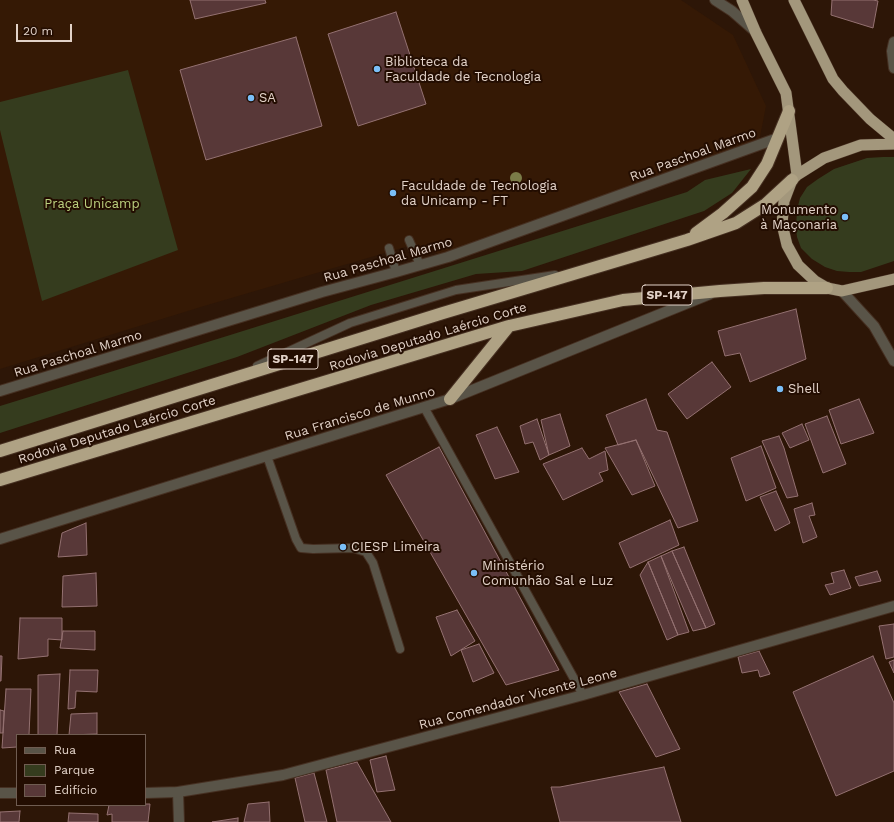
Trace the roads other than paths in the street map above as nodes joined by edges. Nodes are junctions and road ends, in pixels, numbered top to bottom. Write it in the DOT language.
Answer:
graph roads {
  1 [pos="715,0"];
  2 [pos="742,0"];
  3 [pos="794,0"];
  4 [pos="756,33"];
  5 [pos="894,42"];
  6 [pos="894,68"];
  7 [pos="789,111"];
  8 [pos="778,138"];
  9 [pos="894,139"];
  10 [pos="894,144"];
  11 [pos="795,178"];
  12 [pos="410,240"];
  13 [pos="686,240"];
  14 [pos="389,248"];
  15 [pos="420,265"];
  16 [pos="588,270"];
  17 [pos="396,272"];
  18 [pos="894,279"];
  19 [pos="827,288"];
  20 [pos="720,290"];
  21 [pos="842,290"];
  22 [pos="509,326"];
  23 [pos="894,361"];
  24 [pos="230,378"];
  25 [pos="0,391"];
  26 [pos="450,399"];
  27 [pos="424,407"];
  28 [pos="0,451"];
  29 [pos="268,456"];
  30 [pos="0,480"];
  31 [pos="0,539"];
  32 [pos="894,606"];
  33 [pos="400,649"];
  34 [pos="583,696"];
  35 [pos="178,792"];
  36 [pos="0,793"];
  37 [pos="16,793"];
  38 [pos="146,794"];
  39 [pos="179,822"];
  1 -- 4 [label="street"];
  2 -- 4 [label="highway"];
  3 -- 9 [label="highway"];
  4 -- 7 [label="highway"];
  5 -- 6 [label="street"];
  7 -- 8 [label="highway"];
  7 -- 11 [label="highway"];
  8 -- 13 [label="highway"];
  8 -- 15 [label="street, Rua Paschoal Marmo"];
  10 -- 11 [label="highway, SP-147"];
  11 -- 13 [label="highway, Rodovia Deputado Laércio Corte / SP-147"];
  11 -- 19 [label="highway, SP-147"];
  12 -- 15 [label="lane"];
  13 -- 16 [label="highway, Rodovia Deputado Laércio Corte / SP-147"];
  14 -- 17 [label="lane"];
  15 -- 17 [label="street, Rua Paschoal Marmo"];
  16 -- 24 [label="highway, Rodovia Deputado Laércio Corte / SP-147"];
  16 -- 24 [label="lane"];
  17 -- 25 [label="street, Rua Paschoal Marmo"];
  18 -- 21 [label="highway, SP-147"];
  19 -- 20 [label="highway, Rodovia Deputado Laércio Corte / SP-147"];
  19 -- 21 [label="highway, SP-147"];
  20 -- 22 [label="highway, Rodovia Deputado Laércio Corte / SP-147"];
  20 -- 26 [label="street, Rua Francisco de Munno"];
  21 -- 23 [label="street"];
  22 -- 26 [label="highway"];
  22 -- 30 [label="highway, Rodovia Deputado Laércio Corte / SP-147"];
  24 -- 28 [label="highway, Rodovia Deputado Laércio Corte / SP-147"];
  26 -- 27 [label="street, Rua Francisco de Munno"];
  27 -- 29 [label="street, Rua Francisco de Munno"];
  27 -- 34 [label="lane"];
  29 -- 31 [label="street, Rua Francisco de Munno"];
  29 -- 33 [label="lane"];
  32 -- 34 [label="street, Rua Comendador Vicente Leone"];
  34 -- 35 [label="street, Rua Comendador Vicente Leone"];
  35 -- 38 [label="street, Rua Comendador Vicente Leone"];
  35 -- 39 [label="street"];
  36 -- 37 [label="street"];
}
